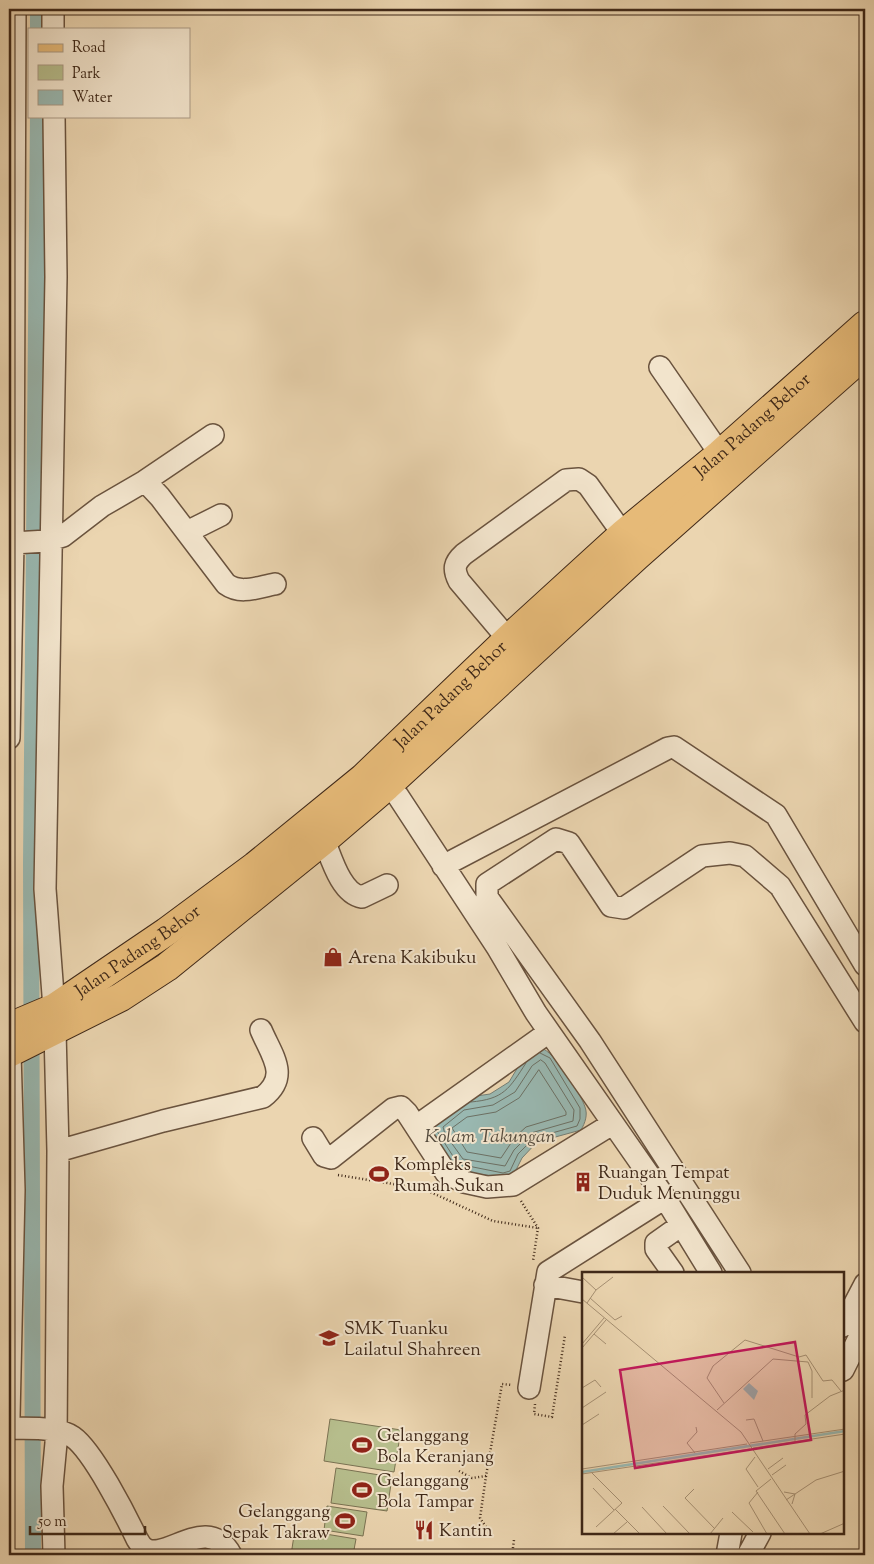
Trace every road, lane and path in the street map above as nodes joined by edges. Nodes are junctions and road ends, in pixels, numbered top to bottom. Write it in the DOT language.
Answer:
graph roads {
  1 [pos="15,9"];
  2 [pos="53,9"];
  3 [pos="53,28"];
  4 [pos="54,118"];
  5 [pos="865,325"];
  6 [pos="865,354"];
  7 [pos="660,367"];
  8 [pos="213,435"];
  9 [pos="720,454"];
  10 [pos="144,481"];
  11 [pos="221,515"];
  12 [pos="187,532"];
  13 [pos="623,534"];
  14 [pos="50,541"];
  15 [pos="17,542"];
  16 [pos="275,584"];
  17 [pos="508,639"];
  18 [pos="9,738"];
  19 [pos="375,782"];
  20 [pos="324,840"];
  21 [pos="443,866"];
  22 [pos="387,885"];
  23 [pos="865,965"];
  24 [pos="52,1017"];
  25 [pos="865,1022"];
  26 [pos="261,1030"];
  27 [pos="549,1032"];
  28 [pos="590,1041"];
  29 [pos="9,1044"];
  30 [pos="568,1058"];
  31 [pos="612,1124"];
  32 [pos="420,1133"];
  33 [pos="312,1138"];
  34 [pos="58,1151"];
  35 [pos="335,1174"];
  36 [pos="665,1198"];
  37 [pos="680,1226"];
  38 [pos="538,1228"];
  39 [pos="672,1272"];
  40 [pos="710,1272"];
  41 [pos="739,1272"];
  42 [pos="865,1284"];
  43 [pos="545,1285"];
  44 [pos="582,1292"];
  45 [pos="844,1324"];
  46 [pos="865,1326"];
  47 [pos="565,1334"];
  48 [pos="844,1368"];
  49 [pos="529,1388"];
  50 [pos="11,1425"];
  51 [pos="53,1430"];
  52 [pos="459,1471"];
  53 [pos="486,1476"];
  54 [pos="486,1527"];
  55 [pos="731,1534"];
  56 [pos="759,1534"];
  57 [pos="514,1540"];
  58 [pos="451,1554"];
  59 [pos="54,1555"];
  60 [pos="231,1555"];
  61 [pos="458,1555"];
  62 [pos="512,1555"];
  63 [pos="727,1555"];
  64 [pos="748,1555"];
  1 -- 15 [label="street"];
  2 -- 3 [label="street"];
  4 -- 14 [label="street"];
  5 -- 9 [label="main road, Jalan Padang Behor"];
  6 -- 19 [label="main road, Jalan Padang Behor"];
  7 -- 9 [label="street"];
  8 -- 10 [label="street"];
  9 -- 13 [label="main road, Jalan Padang Behor"];
  10 -- 12 [label="street"];
  10 -- 14 [label="street"];
  11 -- 12 [label="street"];
  12 -- 16 [label="street"];
  13 -- 17 [label="main road, Jalan Padang Behor"];
  13 -- 17 [label="street"];
  14 -- 15 [label="street"];
  14 -- 24 [label="street"];
  15 -- 18 [label="street"];
  17 -- 19 [label="main road, Jalan Padang Behor"];
  19 -- 20 [label="main road, Jalan Padang Behor"];
  19 -- 21 [label="street"];
  19 -- 24 [label="main road, Jalan Padang Behor"];
  20 -- 22 [label="street"];
  20 -- 24 [label="main road, Jalan Padang Behor"];
  21 -- 23 [label="street"];
  21 -- 27 [label="street"];
  24 -- 29 [label="main road, Jalan Padang Behor"];
  24 -- 34 [label="street"];
  25 -- 28 [label="street"];
  26 -- 34 [label="street"];
  27 -- 30 [label="street"];
  27 -- 32 [label="street"];
  28 -- 30 [label="street"];
  28 -- 41 [label="street"];
  29 -- 50 [label="street"];
  30 -- 31 [label="street"];
  31 -- 32 [label="street"];
  31 -- 36 [label="street"];
  32 -- 33 [label="street"];
  34 -- 51 [label="street"];
  35 -- 38 [label="path"];
  36 -- 37 [label="street"];
  36 -- 43 [label="street"];
  37 -- 39 [label="street"];
  37 -- 40 [label="street"];
  42 -- 45 [label="street"];
  43 -- 44 [label="street"];
  43 -- 49 [label="street"];
  46 -- 48 [label="street"];
  47 -- 49 [label="path"];
  49 -- 53 [label="path"];
  50 -- 51 [label="street"];
  51 -- 59 [label="street"];
  51 -- 60 [label="street"];
  52 -- 53 [label="path"];
  53 -- 54 [label="path"];
  55 -- 63 [label="street"];
  56 -- 64 [label="street"];
  57 -- 62 [label="path"];
  58 -- 61 [label="path"];
}
